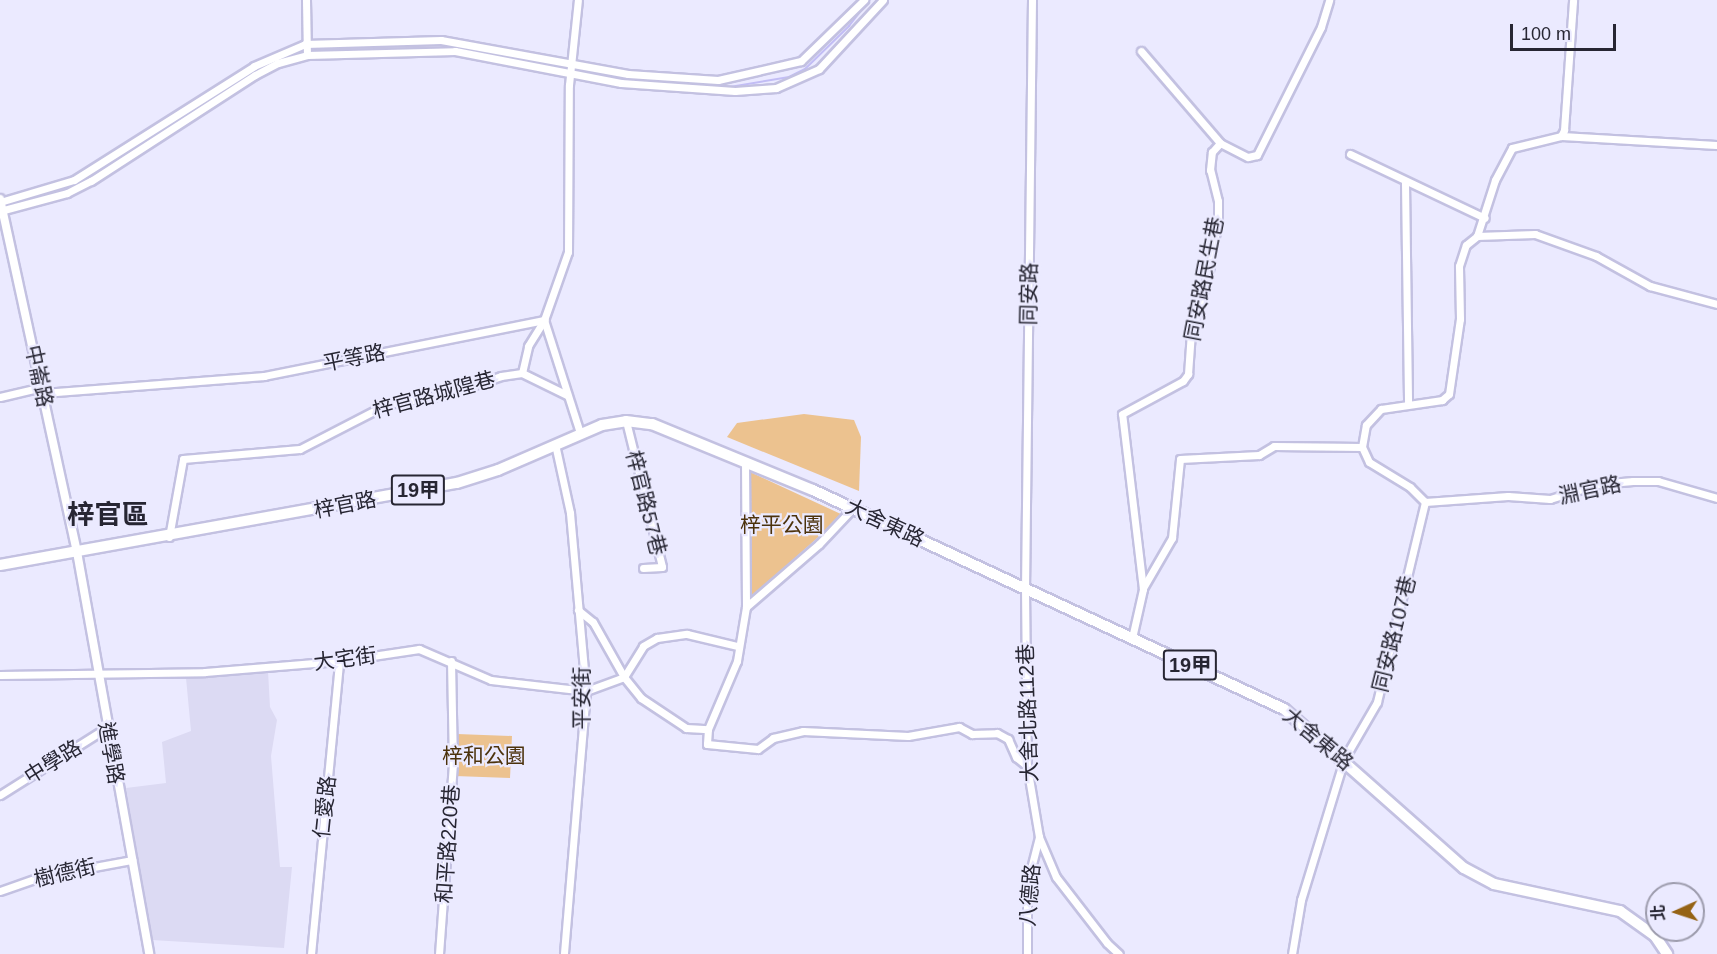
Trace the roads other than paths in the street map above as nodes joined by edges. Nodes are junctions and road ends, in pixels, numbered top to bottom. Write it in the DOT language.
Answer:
graph roads {
  1 [pos="306,0"];
  2 [pos="578,0"];
  3 [pos="864,0"];
  4 [pos="883,0"];
  5 [pos="1032,0"];
  6 [pos="1329,0"];
  7 [pos="1573,0"];
  8 [pos="441,46"];
  9 [pos="307,50"];
  10 [pos="1141,51"];
  11 [pos="570,63"];
  12 [pos="570,73"];
  13 [pos="1561,136"];
  14 [pos="148,138"];
  15 [pos="1220,143"];
  16 [pos="1717,145"];
  17 [pos="1350,154"];
  18 [pos="1405,183"];
  19 [pos="1,206"];
  20 [pos="1485,218"];
  21 [pos="1477,236"];
  22 [pos="1717,304"];
  23 [pos="544,320"];
  24 [pos="522,373"];
  25 [pos="42,390"];
  26 [pos="567,395"];
  27 [pos="0,397"];
  28 [pos="1408,403"];
  29 [pos="626,421"];
  30 [pos="580,433"];
  31 [pos="555,444"];
  32 [pos="1362,447"];
  33 [pos="745,460"];
  34 [pos="1717,498"];
  35 [pos="1425,502"];
  36 [pos="853,508"];
  37 [pos="170,537"];
  38 [pos="77,552"];
  39 [pos="0,565"];
  40 [pos="643,568"];
  41 [pos="1025,588"];
  42 [pos="1143,589"];
  43 [pos="746,607"];
  44 [pos="578,610"];
  45 [pos="1132,638"];
  46 [pos="737,646"];
  47 [pos="339,661"];
  48 [pos="451,661"];
  49 [pos="98,673"];
  50 [pos="0,675"];
  51 [pos="624,677"];
  52 [pos="585,691"];
  53 [pos="106,728"];
  54 [pos="708,729"];
  55 [pos="1344,759"];
  56 [pos="1027,766"];
  57 [pos="0,795"];
  58 [pos="1039,837"];
  59 [pos="132,860"];
  60 [pos="0,891"];
  61 [pos="149,954"];
  62 [pos="311,954"];
  63 [pos="439,954"];
  64 [pos="564,954"];
  65 [pos="1027,954"];
  66 [pos="1119,954"];
  67 [pos="1292,954"];
  68 [pos="1667,954"];
  1 -- 9 [label="street"];
  2 -- 11 [label="street, 梓官路城隍巷"];
  3 -- 11 [label="street"];
  4 -- 12 [label="street"];
  5 -- 41 [label="street, 同安路"];
  6 -- 15 [label="street"];
  7 -- 13 [label="street"];
  8 -- 9 [label="street"];
  8 -- 9 [label="street"];
  8 -- 11 [label="street"];
  8 -- 12 [label="street"];
  9 -- 14 [label="street"];
  9 -- 14 [label="street"];
  10 -- 15 [label="street"];
  11 -- 12 [label="street, 梓官路城隍巷"];
  12 -- 23 [label="street, 梓官路城隍巷"];
  13 -- 16 [label="street"];
  13 -- 20 [label="street"];
  14 -- 19 [label="street"];
  15 -- 42 [label="street, 同安路民生巷"];
  17 -- 18 [label="street"];
  18 -- 20 [label="street"];
  18 -- 28 [label="street"];
  19 -- 25 [label="street, 中崙路"];
  20 -- 21 [label="street"];
  21 -- 22 [label="street"];
  21 -- 28 [label="street"];
  23 -- 24 [label="street, 梓官路城隍巷"];
  23 -- 25 [label="street, 平等路"];
  23 -- 26 [label="street"];
  24 -- 26 [label="street, 梓官路城隍巷"];
  24 -- 37 [label="street, 梓官路城隍巷"];
  25 -- 27 [label="street, 平等路"];
  25 -- 38 [label="street, 中崙路"];
  26 -- 30 [label="street"];
  28 -- 32 [label="street"];
  29 -- 30 [label="main road, 梓官路 / 19甲"];
  29 -- 33 [label="main road, 梓官路 / 19甲"];
  29 -- 40 [label="street, 梓官路57巷"];
  30 -- 31 [label="main road, 梓官路 / 19甲"];
  31 -- 37 [label="main road, 梓官路 / 19甲"];
  31 -- 44 [label="street, 平安街"];
  32 -- 35 [label="street"];
  32 -- 42 [label="street"];
  33 -- 36 [label="main road, 大舍東路 / 19甲"];
  33 -- 43 [label="street"];
  34 -- 35 [label="street, 淵官路"];
  35 -- 55 [label="street, 同安路107巷"];
  36 -- 41 [label="main road, 大舍東路 / 19甲"];
  36 -- 43 [label="street"];
  37 -- 38 [label="main road, 梓官路 / 19甲"];
  38 -- 39 [label="main road, 梓官路 / 19甲"];
  38 -- 49 [label="street, 進學路"];
  41 -- 45 [label="main road, 大舍東路 / 19甲"];
  41 -- 56 [label="street, 大舍北路112巷"];
  42 -- 45 [label="street"];
  43 -- 46 [label="street"];
  44 -- 51 [label="street"];
  44 -- 52 [label="street, 平安街"];
  45 -- 55 [label="main road, 大舍東路 / 19甲"];
  46 -- 51 [label="street"];
  46 -- 54 [label="street"];
  47 -- 48 [label="street, 大宅街"];
  47 -- 49 [label="street, 大宅街"];
  47 -- 62 [label="street, 仁愛路"];
  48 -- 52 [label="street, 大宅街"];
  48 -- 63 [label="street, 和平路220巷"];
  49 -- 50 [label="street, 大宅街"];
  49 -- 53 [label="street, 進學路"];
  51 -- 52 [label="street"];
  51 -- 54 [label="street"];
  52 -- 64 [label="street, 平安街"];
  53 -- 57 [label="street, 中學路"];
  53 -- 59 [label="street, 進學路"];
  54 -- 56 [label="street"];
  55 -- 67 [label="street, 同安路107巷"];
  55 -- 68 [label="main road, 大舍東路 / 19甲"];
  56 -- 58 [label="street, 大舍北路112巷"];
  58 -- 65 [label="street, 八德路"];
  58 -- 66 [label="street, 大舍北路112巷"];
  59 -- 60 [label="street, 樹德街"];
  59 -- 61 [label="street, 進學路"];
}
